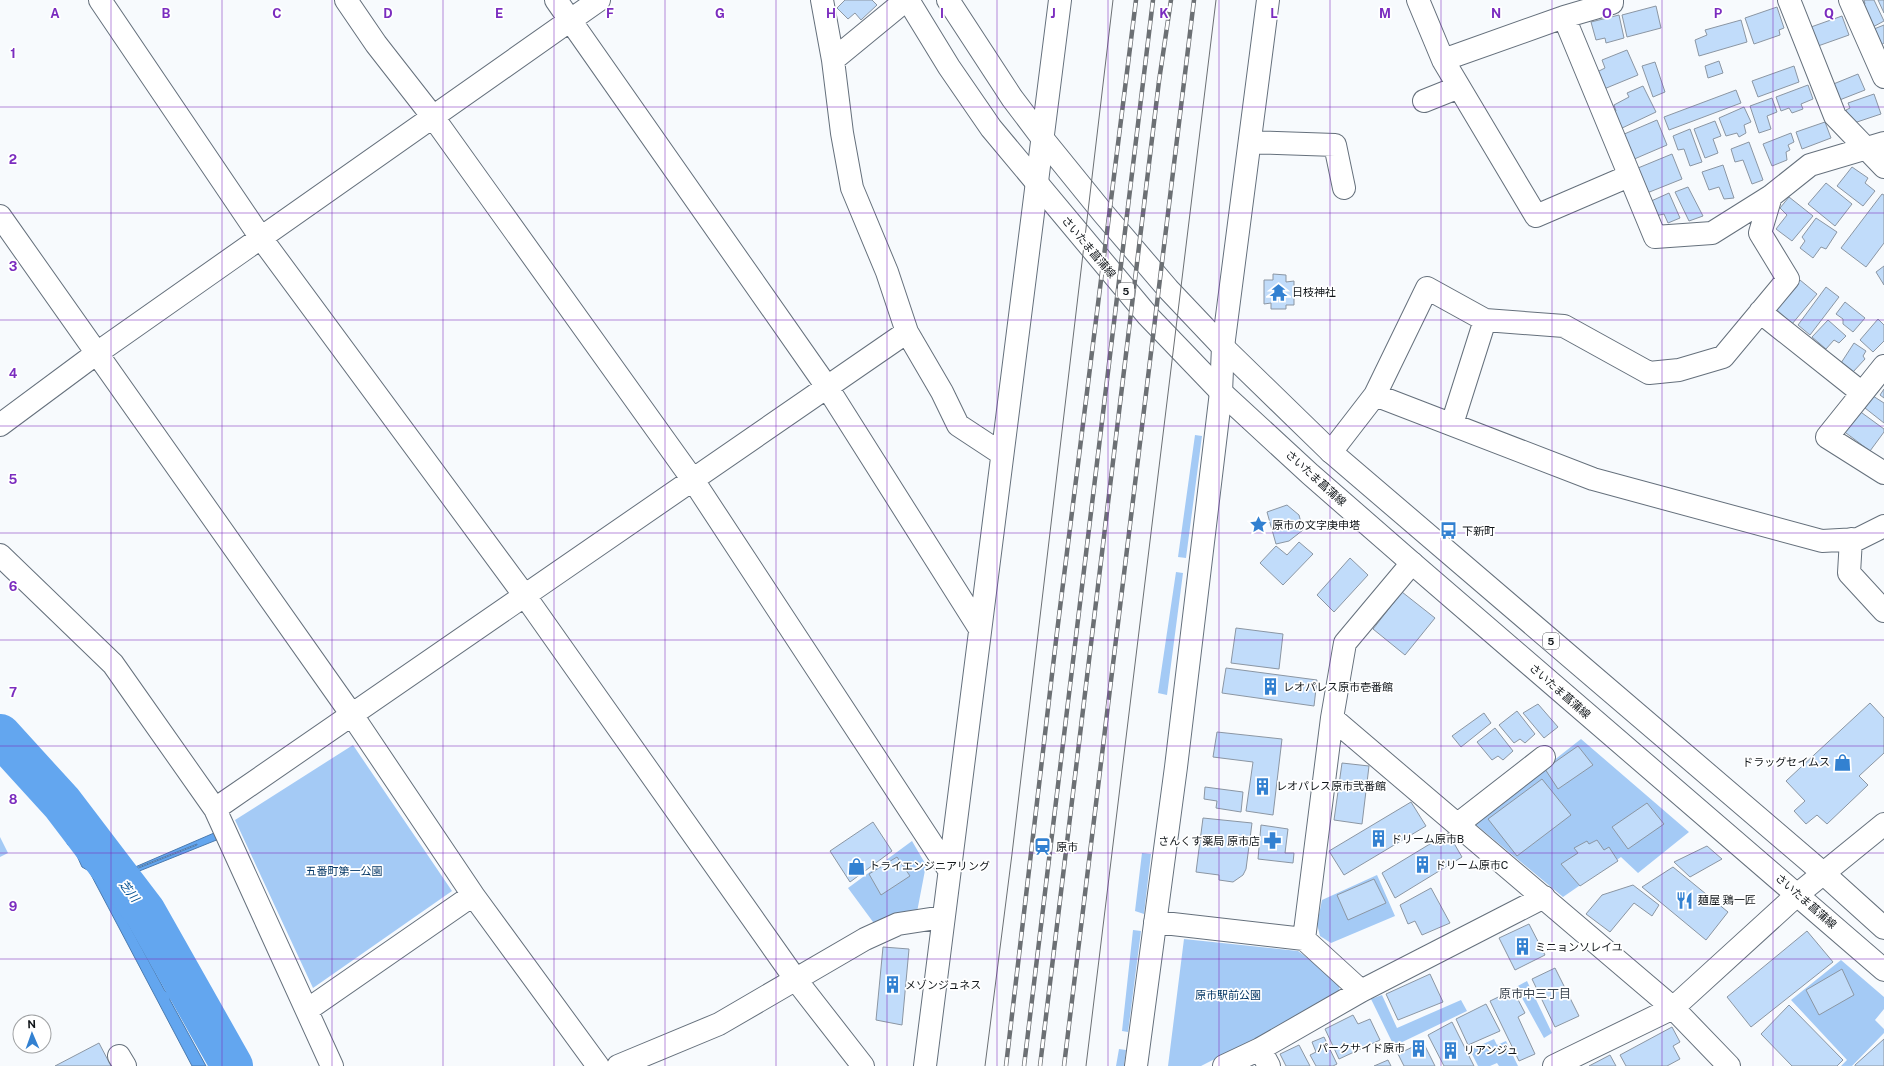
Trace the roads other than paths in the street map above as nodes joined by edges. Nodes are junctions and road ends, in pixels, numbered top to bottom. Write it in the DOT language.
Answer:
graph roads {
  1 [pos="100,0"];
  2 [pos="346,0"];
  3 [pos="556,0"];
  4 [pos="599,0"];
  5 [pos="822,0"];
  6 [pos="907,0"];
  7 [pos="948,0"];
  8 [pos="1060,0"];
  9 [pos="1268,0"];
  10 [pos="1418,0"];
  11 [pos="1612,0"];
  12 [pos="1789,0"];
  13 [pos="1850,0"];
  14 [pos="1564,17"];
  15 [pos="571,20"];
  16 [pos="833,60"];
  17 [pos="1443,60"];
  18 [pos="1884,77"];
  19 [pos="1459,87"];
  20 [pos="1424,101"];
  21 [pos="433,117"];
  22 [pos="1043,139"];
  23 [pos="1250,142"];
  24 [pos="1874,146"];
  25 [pos="1884,167"];
  26 [pos="1629,176"];
  27 [pos="1036,184"];
  28 [pos="1344,188"];
  29 [pos="1771,196"];
  30 [pos="0,216"];
  31 [pos="261,238"];
  32 [pos="1760,312"];
  33 [pos="1485,320"];
  34 [pos="907,332"];
  35 [pos="1223,347"];
  36 [pos="97,353"];
  37 [pos="1884,366"];
  38 [pos="828,387"];
  39 [pos="1221,392"];
  40 [pos="1862,393"];
  41 [pos="1375,395"];
  42 [pos="1452,424"];
  43 [pos="0,425"];
  44 [pos="1331,452"];
  45 [pos="1002,454"];
  46 [pos="1884,473"];
  47 [pos="693,480"];
  48 [pos="1882,530"];
  49 [pos="1851,539"];
  50 [pos="0,555"];
  51 [pos="1412,564"];
  52 [pos="525,596"];
  53 [pos="1884,612"];
  54 [pos="980,629"];
  55 [pos="352,715"];
  56 [pos="1332,718"];
  57 [pos="1544,757"];
  58 [pos="215,809"];
  59 [pos="1458,824"];
  60 [pos="1884,824"];
  61 [pos="949,870"];
  62 [pos="1823,873"];
  63 [pos="1798,894"];
  64 [pos="473,895"];
  65 [pos="1544,897"];
  66 [pos="943,917"];
  67 [pos="1155,922"];
  68 [pos="1884,928"];
  69 [pos="1304,939"];
  70 [pos="1884,970"];
  71 [pos="796,980"];
  72 [pos="1361,990"];
  73 [pos="1673,1008"];
  74 [pos="307,1010"];
  75 [pos="1264,1057"];
  76 [pos="332,1066"];
  77 [pos="598,1066"];
  78 [pos="618,1066"];
  79 [pos="863,1066"];
  80 [pos="925,1066"];
  81 [pos="1136,1066"];
  82 [pos="1224,1066"];
  83 [pos="1554,1066"];
  84 [pos="1729,1066"];
  1 -- 31 [label="street"];
  2 -- 21 [label="street"];
  3 -- 15 [label="street"];
  4 -- 15 [label="street"];
  5 -- 16 [label="street"];
  6 -- 16 [label="street"];
  6 -- 27 [label="street, さいたま菖蒲線 / 5"];
  7 -- 22 [label="street, 5"];
  8 -- 22 [label="street"];
  9 -- 23 [label="street"];
  10 -- 17 [label="street"];
  11 -- 14 [label="street"];
  12 -- 24 [label="street"];
  13 -- 18 [label="street"];
  14 -- 17 [label="street"];
  14 -- 26 [label="street"];
  15 -- 21 [label="street"];
  15 -- 38 [label="street"];
  16 -- 34 [label="street"];
  17 -- 19 [label="street"];
  19 -- 20 [label="street"];
  19 -- 26 [label="street"];
  21 -- 31 [label="street"];
  21 -- 47 [label="street"];
  22 -- 27 [label="street"];
  22 -- 35 [label="street, 5"];
  23 -- 28 [label="street"];
  23 -- 35 [label="street"];
  24 -- 25 [label="street"];
  24 -- 29 [label="street"];
  26 -- 29 [label="street"];
  27 -- 39 [label="street, さいたま菖蒲線 / 5"];
  27 -- 45 [label="street"];
  29 -- 32 [label="street"];
  30 -- 36 [label="street"];
  31 -- 36 [label="street"];
  31 -- 52 [label="street"];
  32 -- 33 [label="street"];
  32 -- 40 [label="street"];
  33 -- 41 [label="street"];
  33 -- 42 [label="street"];
  34 -- 38 [label="street"];
  34 -- 45 [label="street"];
  35 -- 39 [label="street"];
  35 -- 44 [label="street, 5"];
  36 -- 43 [label="street"];
  36 -- 55 [label="street"];
  37 -- 40 [label="street"];
  38 -- 47 [label="street"];
  38 -- 54 [label="street"];
  39 -- 51 [label="street, さいたま菖蒲線 / 5"];
  39 -- 67 [label="street"];
  40 -- 46 [label="street"];
  41 -- 42 [label="street"];
  41 -- 44 [label="street"];
  42 -- 49 [label="street"];
  44 -- 62 [label="street, 5"];
  45 -- 54 [label="street"];
  47 -- 52 [label="street"];
  47 -- 61 [label="street"];
  48 -- 49 [label="street"];
  49 -- 53 [label="street"];
  50 -- 58 [label="street"];
  51 -- 56 [label="street"];
  51 -- 63 [label="street, さいたま菖蒲線 / 5"];
  52 -- 55 [label="street"];
  52 -- 71 [label="street"];
  54 -- 61 [label="street"];
  55 -- 58 [label="street"];
  55 -- 64 [label="street"];
  56 -- 59 [label="street"];
  56 -- 69 [label="street"];
  57 -- 59 [label="street"];
  58 -- 74 [label="street"];
  59 -- 65 [label="street"];
  60 -- 62 [label="street"];
  61 -- 66 [label="street"];
  62 -- 63 [label="street"];
  62 -- 68 [label="street, 5"];
  63 -- 70 [label="street, さいたま菖蒲線 / 5"];
  63 -- 73 [label="street"];
  64 -- 74 [label="street"];
  64 -- 77 [label="street"];
  65 -- 72 [label="street"];
  65 -- 73 [label="street"];
  66 -- 71 [label="street"];
  66 -- 80 [label="street"];
  67 -- 69 [label="street"];
  67 -- 81 [label="street"];
  69 -- 72 [label="street"];
  71 -- 78 [label="street"];
  71 -- 79 [label="street"];
  72 -- 75 [label="street"];
  73 -- 83 [label="street"];
  73 -- 84 [label="street"];
  74 -- 76 [label="street"];
  75 -- 82 [label="street"];
}
